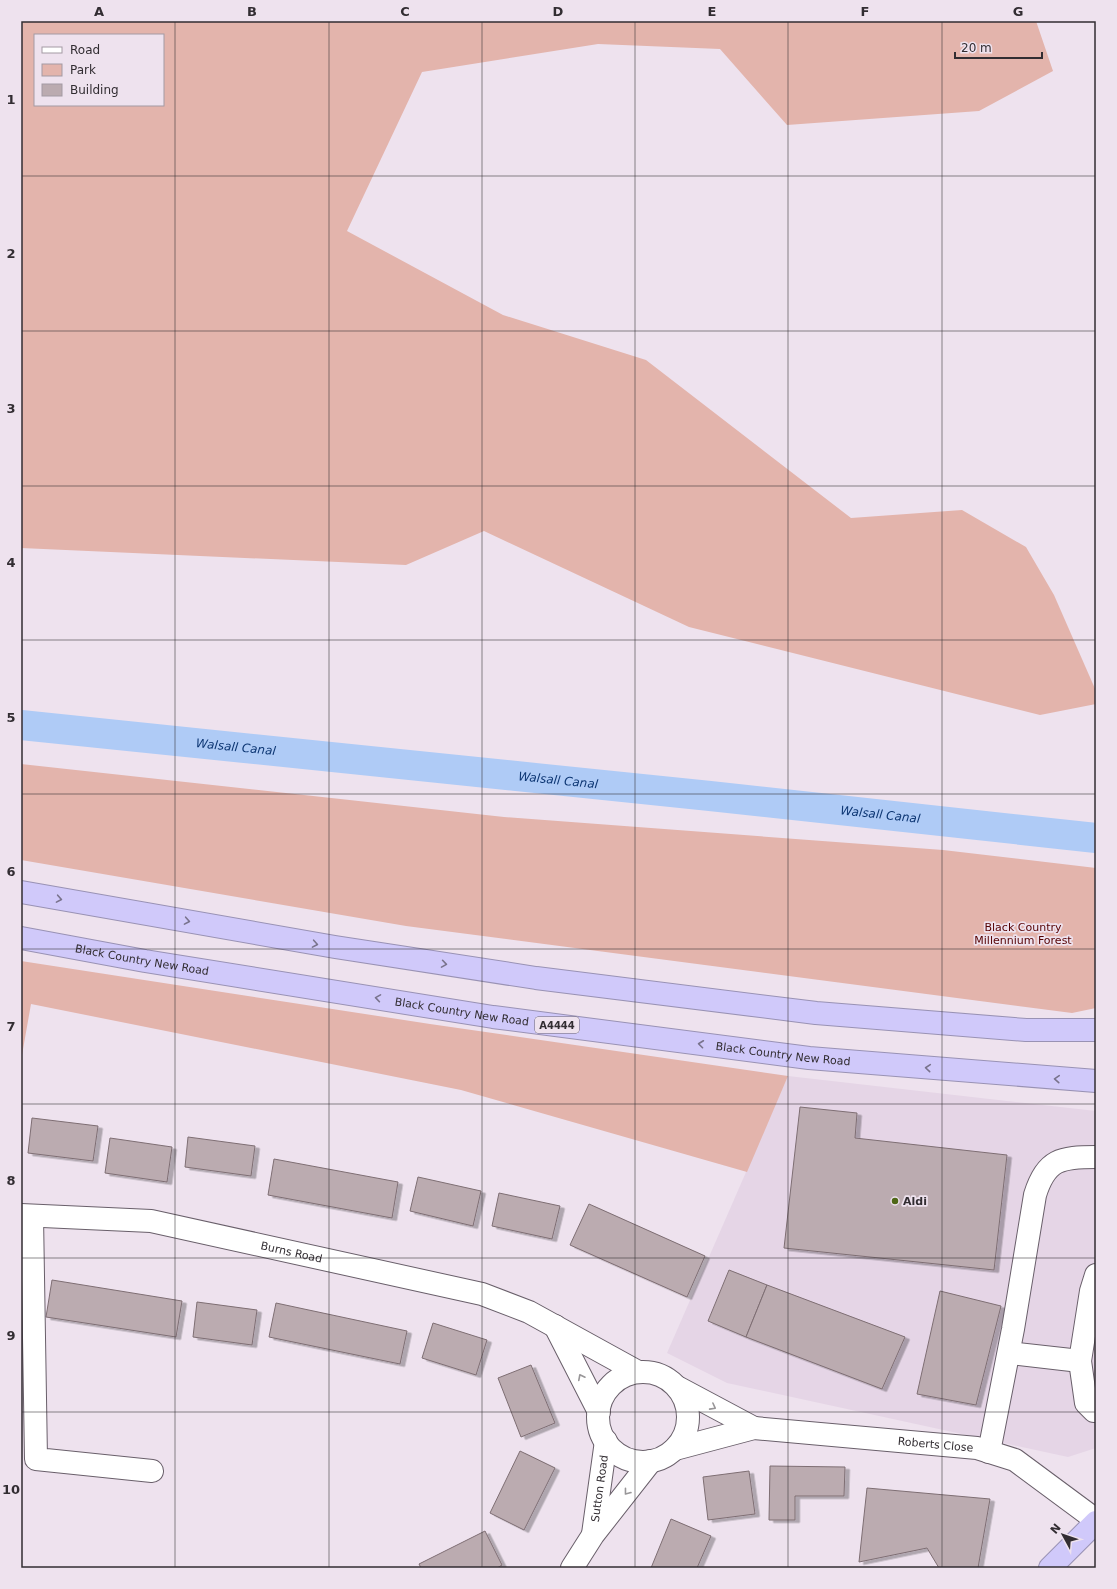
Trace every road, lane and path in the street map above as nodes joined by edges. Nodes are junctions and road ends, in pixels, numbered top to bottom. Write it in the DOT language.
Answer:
graph roads {
  1 [pos="21,892"];
  2 [pos="21,938"];
  3 [pos="1096,1030"];
  4 [pos="1096,1081"];
  5 [pos="1096,1157"];
  6 [pos="27,1215"];
  7 [pos="1096,1275"];
  8 [pos="555,1326"];
  9 [pos="1009,1353"];
  10 [pos="1080,1360"];
  11 [pos="638,1372"];
  12 [pos="679,1388"];
  13 [pos="1096,1411"];
  14 [pos="599,1412"];
  15 [pos="754,1428"];
  16 [pos="606,1441"];
  17 [pos="675,1449"];
  18 [pos="990,1452"];
  19 [pos="651,1461"];
  20 [pos="152,1471"];
  21 [pos="1096,1521"];
  22 [pos="593,1535"];
  23 [pos="572,1568"];
  24 [pos="1050,1568"];
  1 -- 3 [label="highway, one-way"];
  4 -- 2 [label="highway, Black Country New Road / A4444, one-way"];
  5 -- 9 [label="street"];
  6 -- 8 [label="street, Burns Road"];
  6 -- 20 [label="street"];
  7 -- 10 [label="street"];
  8 -- 11 [label="street, Burns Road"];
  14 -- 8 [label="street, one-way"];
  9 -- 10 [label="street"];
  9 -- 18 [label="street"];
  10 -- 13 [label="street"];
  11 -- 12 [label="street"];
  11 -- 14 [label="street"];
  12 -- 15 [label="street, Roberts Close, one-way"];
  12 -- 17 [label="street"];
  14 -- 16 [label="street"];
  15 -- 17 [label="street, Roberts Close"];
  15 -- 18 [label="street, Roberts Close"];
  16 -- 19 [label="street"];
  16 -- 22 [label="street, Sutton Road"];
  17 -- 19 [label="street"];
  18 -- 21 [label="street, Roberts Close"];
  19 -- 22 [label="street, Sutton Road, one-way"];
  21 -- 24 [label="highway"];
  22 -- 23 [label="street, Sutton Road"];
}
